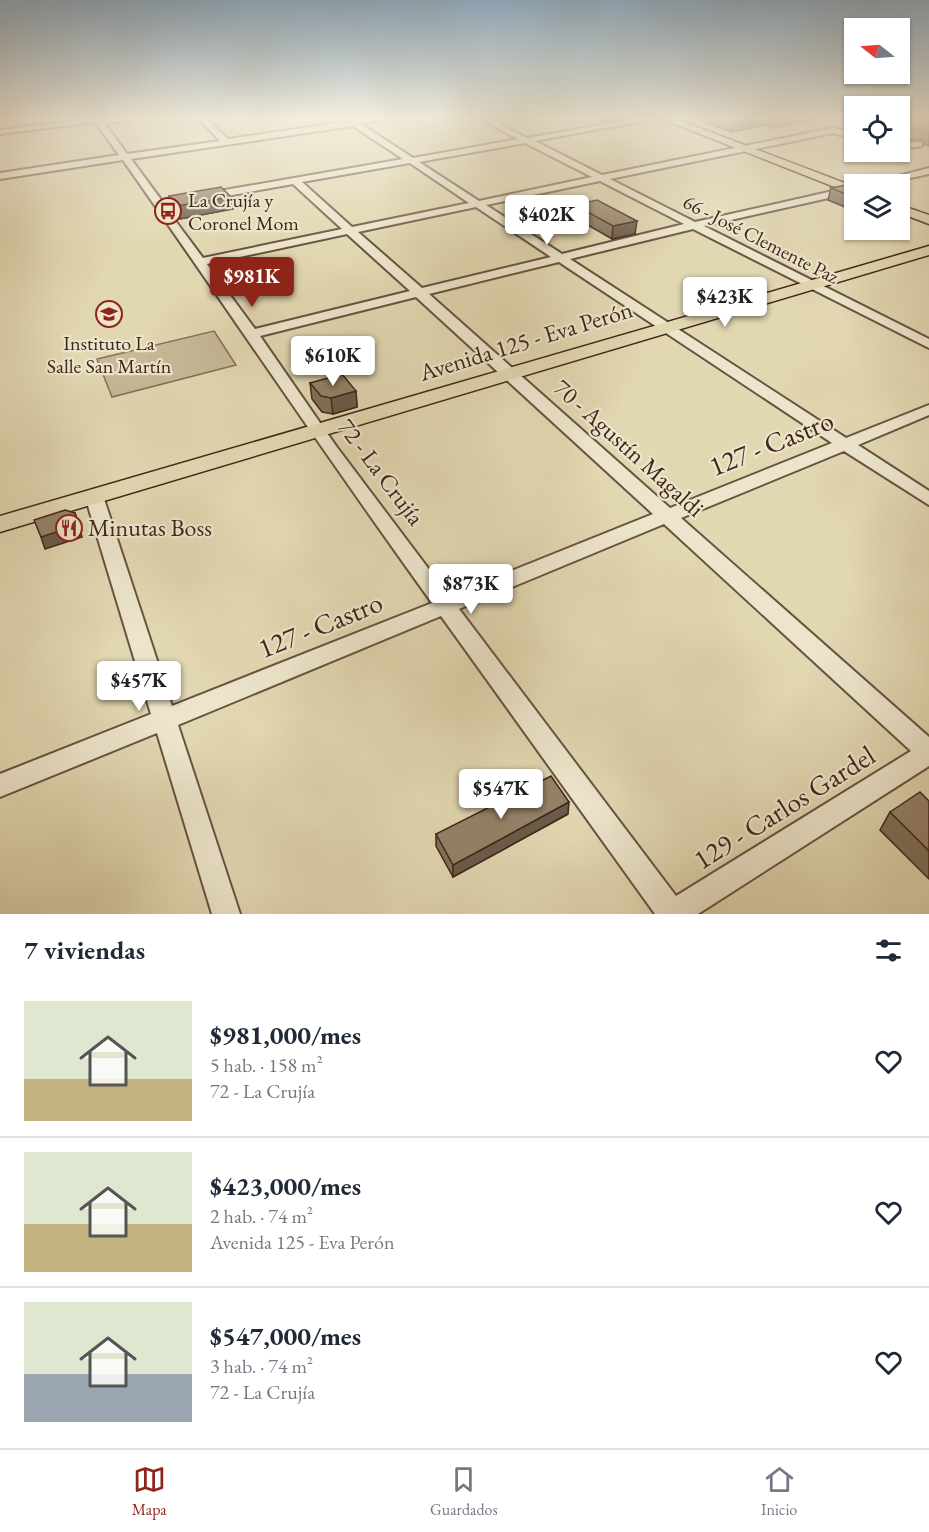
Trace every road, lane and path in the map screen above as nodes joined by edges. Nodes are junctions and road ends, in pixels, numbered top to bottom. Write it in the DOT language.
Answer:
graph roads {
  1 [pos="107,160"];
  2 [pos="126,160"];
  3 [pos="413,160"];
  4 [pos="567,160"];
  5 [pos="694,160"];
  6 [pos="778,160"];
  7 [pos="929,171"];
  8 [pos="910,175"];
  9 [pos="0,176"];
  10 [pos="602,177"];
  11 [pos="295,181"];
  12 [pos="844,185"];
  13 [pos="844,191"];
  14 [pos="477,203"];
  15 [pos="157,205"];
  16 [pos="910,207"];
  17 [pos="910,212"];
  18 [pos="929,214"];
  19 [pos="929,219"];
  20 [pos="695,225"];
  21 [pos="347,230"];
  22 [pos="929,250"];
  23 [pos="563,257"];
  24 [pos="198,262"];
  25 [pos="811,285"];
  26 [pos="420,293"];
  27 [pos="666,327"];
  28 [pos="252,334"];
  29 [pos="929,344"];
  30 [pos="512,373"];
  31 [pos="929,410"];
  32 [pos="318,432"];
  33 [pos="845,444"];
  34 [pos="94,496"];
  35 [pos="929,499"];
  36 [pos="669,516"];
  37 [pos="0,524"];
  38 [pos="446,604"];
  39 [pos="163,719"];
  40 [pos="929,753"];
  41 [pos="0,786"];
  42 [pos="226,914"];
  43 [pos="672,914"];
  1 -- 9 [label="street"];
  2 -- 15 [label="street, 72 - La Crujía"];
  3 -- 11 [label="street"];
  3 -- 14 [label="street"];
  4 -- 10 [label="street, 66 - José Clemente Paz"];
  5 -- 10 [label="street"];
  6 -- 12 [label="main road"];
  7 -- 8 [label="street"];
  10 -- 14 [label="street"];
  10 -- 20 [label="street, 66 - José Clemente Paz"];
  11 -- 15 [label="street"];
  11 -- 21 [label="street, 70 - Agustín Magaldi"];
  13 -- 20 [label="street"];
  14 -- 21 [label="street"];
  14 -- 23 [label="street"];
  15 -- 24 [label="street, 72 - La Crujía"];
  16 -- 18 [label="main road"];
  17 -- 19 [label="main road"];
  20 -- 23 [label="street"];
  20 -- 25 [label="street, 66 - José Clemente Paz"];
  21 -- 24 [label="street"];
  21 -- 26 [label="street, 70 - Agustín Magaldi"];
  22 -- 25 [label="main road, Avenida 125 - Eva Perón"];
  23 -- 26 [label="street"];
  23 -- 27 [label="street"];
  24 -- 28 [label="street, 72 - La Crujía"];
  25 -- 27 [label="main road, Avenida 125 - Eva Perón"];
  25 -- 29 [label="street, 66 - José Clemente Paz"];
  26 -- 28 [label="street"];
  26 -- 30 [label="street, 70 - Agustín Magaldi"];
  27 -- 30 [label="main road, Avenida 125 - Eva Perón"];
  27 -- 33 [label="street"];
  28 -- 32 [label="street, 72 - La Crujía"];
  30 -- 32 [label="main road, Avenida 125 - Eva Perón"];
  30 -- 36 [label="street, 70 - Agustín Magaldi"];
  31 -- 33 [label="street, 127 - Castro"];
  32 -- 34 [label="main road, Avenida 125 - Eva Perón"];
  32 -- 38 [label="street, 72 - La Crujía"];
  33 -- 35 [label="street"];
  33 -- 36 [label="street, 127 - Castro"];
  34 -- 37 [label="main road, Avenida 125 - Eva Perón"];
  34 -- 39 [label="street"];
  36 -- 38 [label="street, 127 - Castro"];
  36 -- 40 [label="street, 70 - Agustín Magaldi"];
  38 -- 39 [label="street, 127 - Castro"];
  38 -- 43 [label="street, 72 - La Crujía"];
  39 -- 41 [label="street, 127 - Castro"];
  39 -- 42 [label="street"];
  40 -- 43 [label="street, 129 - Carlos Gardel"];
}
